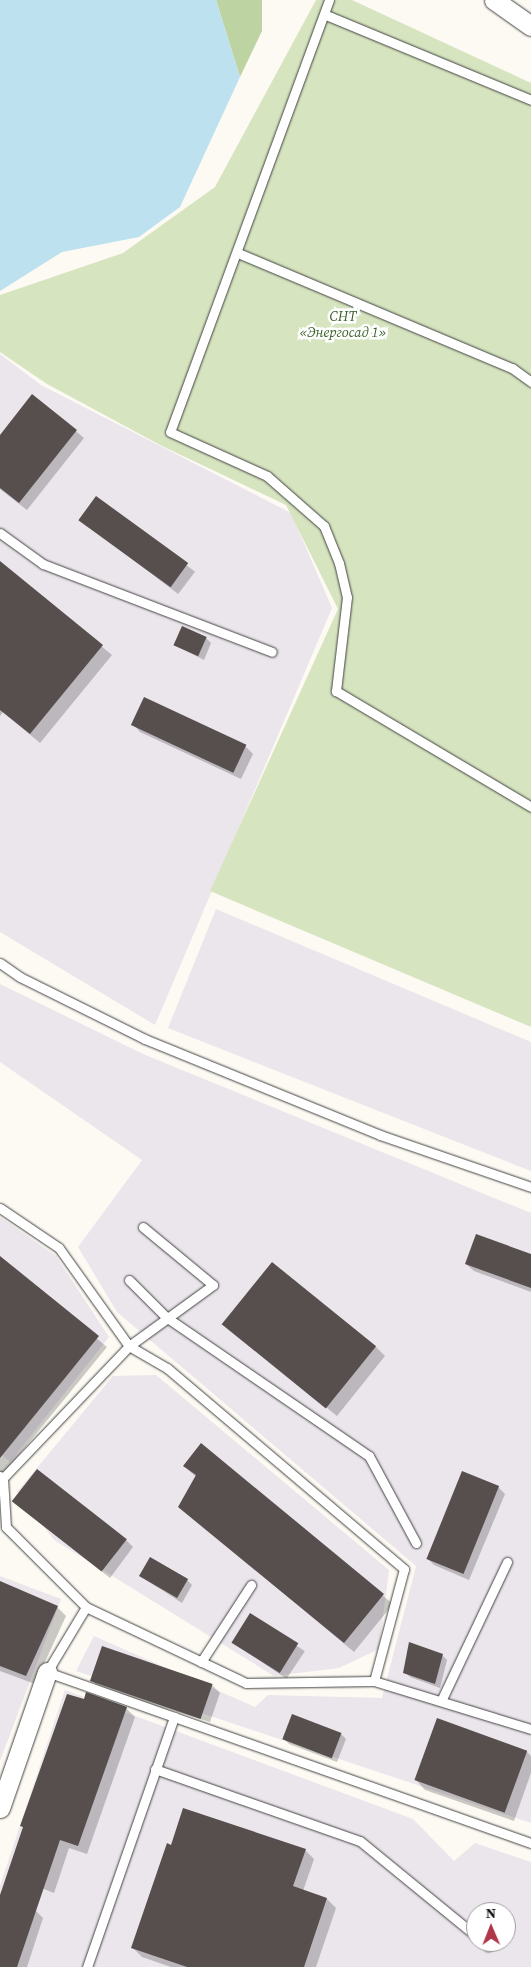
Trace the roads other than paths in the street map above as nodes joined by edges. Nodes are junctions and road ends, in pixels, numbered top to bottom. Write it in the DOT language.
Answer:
graph roads {
  1 [pos="329,0"];
  2 [pos="494,0"];
  3 [pos="326,15"];
  4 [pos="531,26"];
  5 [pos="531,100"];
  6 [pos="238,253"];
  7 [pos="531,382"];
  8 [pos="0,533"];
  9 [pos="272,652"];
  10 [pos="531,807"];
  11 [pos="0,963"];
  12 [pos="531,1187"];
  13 [pos="0,1208"];
  14 [pos="143,1227"];
  15 [pos="129,1280"];
  16 [pos="166,1317"];
  17 [pos="129,1346"];
  18 [pos="2,1477"];
  19 [pos="3,1529"];
  20 [pos="416,1543"];
  21 [pos="507,1562"];
  22 [pos="251,1585"];
  23 [pos="86,1607"];
  24 [pos="201,1662"];
  25 [pos="47,1672"];
  26 [pos="374,1681"];
  27 [pos="440,1701"];
  28 [pos="174,1717"];
  29 [pos="531,1729"];
  30 [pos="155,1769"];
  31 [pos="0,1808"];
  32 [pos="531,1843"];
  33 [pos="466,1928"];
  34 [pos="86,1967"];
  1 -- 3 [label="lane"];
  2 -- 4 [label="street"];
  3 -- 5 [label="lane"];
  3 -- 6 [label="lane"];
  6 -- 7 [label="lane"];
  6 -- 10 [label="lane"];
  8 -- 9 [label="lane"];
  11 -- 12 [label="lane"];
  13 -- 17 [label="lane"];
  14 -- 16 [label="lane"];
  15 -- 16 [label="lane"];
  16 -- 17 [label="lane"];
  16 -- 20 [label="lane"];
  17 -- 18 [label="lane"];
  17 -- 26 [label="lane"];
  18 -- 19 [label="lane"];
  19 -- 23 [label="lane"];
  21 -- 27 [label="lane"];
  22 -- 24 [label="lane"];
  23 -- 24 [label="lane"];
  23 -- 25 [label="lane"];
  24 -- 26 [label="lane"];
  25 -- 28 [label="lane"];
  25 -- 31 [label="street"];
  26 -- 27 [label="lane"];
  27 -- 29 [label="lane"];
  28 -- 30 [label="lane"];
  28 -- 32 [label="lane"];
  30 -- 33 [label="lane"];
  30 -- 34 [label="lane"];
}
